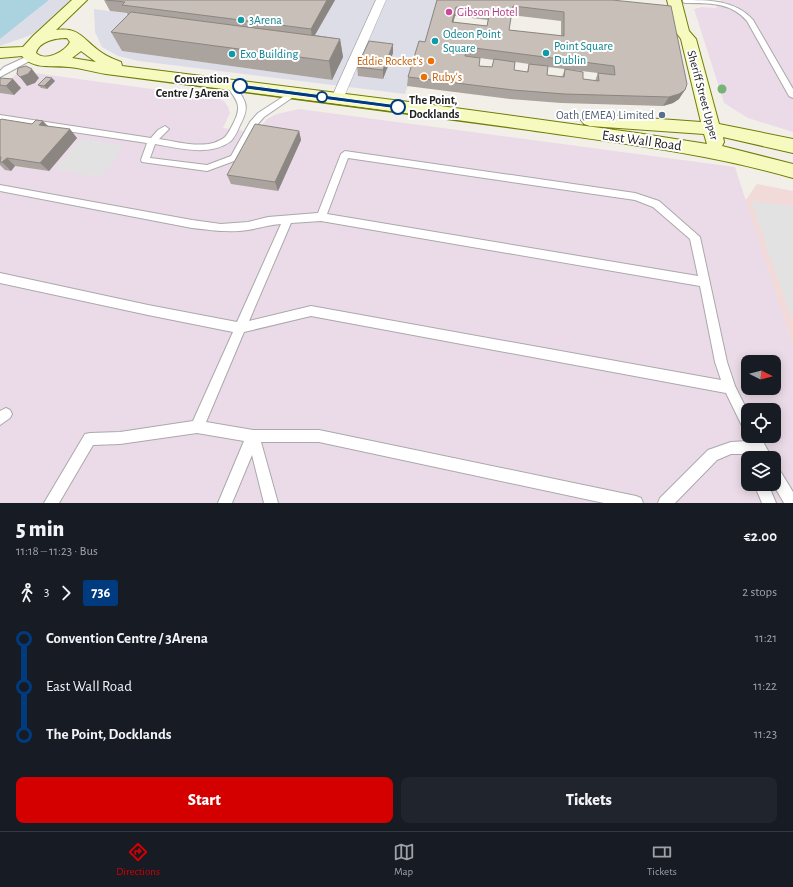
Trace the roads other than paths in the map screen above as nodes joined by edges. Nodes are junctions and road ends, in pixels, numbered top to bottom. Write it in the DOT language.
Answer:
graph roads {
  1 [pos="80,0"];
  2 [pos="88,0"];
  3 [pos="381,0"];
  4 [pos="685,3"];
  5 [pos="76,38"];
  6 [pos="33,53"];
  7 [pos="2,54"];
  8 [pos="143,74"];
  9 [pos="0,75"];
  10 [pos="230,85"];
  11 [pos="295,93"];
  12 [pos="793,96"];
  13 [pos="337,99"];
  14 [pos="0,118"];
  15 [pos="489,118"];
  16 [pos="165,129"];
  17 [pos="712,129"];
  18 [pos="152,141"];
  19 [pos="793,146"];
  20 [pos="717,151"];
  21 [pos="793,171"];
  22 [pos="0,188"];
  23 [pos="321,217"];
  24 [pos="288,219"];
  25 [pos="0,278"];
  26 [pos="704,282"];
  27 [pos="241,328"];
  28 [pos="730,388"];
  29 [pos="741,411"];
  30 [pos="0,412"];
  31 [pos="0,419"];
  32 [pos="197,427"];
  33 [pos="253,436"];
  34 [pos="756,447"];
  35 [pos="781,482"];
  36 [pos="781,485"];
  37 [pos="764,491"];
  38 [pos="793,494"];
  39 [pos="51,503"];
  40 [pos="225,503"];
  41 [pos="271,503"];
  42 [pos="636,503"];
  43 [pos="665,503"];
  44 [pos="769,503"];
  45 [pos="792,503"];
  1 -- 6 [label="main road"];
  2 -- 5 [label="main road"];
  3 -- 13 [label="street"];
  4 -- 12 [label="lane"];
  4 -- 17 [label="main road, Sheriff Street Upper"];
  5 -- 6 [label="main road"];
  5 -- 6 [label="main road"];
  5 -- 8 [label="main road, East Wall Road"];
  6 -- 7 [label="main road"];
  6 -- 8 [label="main road, East Wall Road"];
  6 -- 9 [label="lane"];
  8 -- 10 [label="main road, East Wall Road"];
  10 -- 11 [label="main road, East Wall Road"];
  10 -- 18 [label="lane"];
  11 -- 13 [label="main road, East Wall Road"];
  11 -- 18 [label="lane"];
  13 -- 15 [label="main road, East Wall Road"];
  14 -- 18 [label="lane"];
  15 -- 17 [label="main road, East Wall Road"];
  15 -- 20 [label="main road, East Wall Road"];
  16 -- 18 [label="lane"];
  17 -- 19 [label="main road, East Wall Road"];
  17 -- 20 [label="main road, Sheriff Street Upper"];
  20 -- 21 [label="main road, East Wall Road"];
  22 -- 24 [label="lane"];
  23 -- 24 [label="lane"];
  23 -- 26 [label="lane"];
  23 -- 26 [label="lane"];
  24 -- 27 [label="lane"];
  25 -- 27 [label="lane"];
  26 -- 28 [label="lane"];
  27 -- 28 [label="lane"];
  27 -- 32 [label="lane"];
  28 -- 29 [label="lane"];
  30 -- 31 [label="lane"];
  32 -- 33 [label="lane"];
  32 -- 39 [label="lane"];
  33 -- 40 [label="lane"];
  33 -- 41 [label="lane"];
  33 -- 42 [label="lane"];
  34 -- 43 [label="lane"];
  35 -- 38 [label="lane"];
  36 -- 45 [label="lane"];
  37 -- 44 [label="lane"];
}
